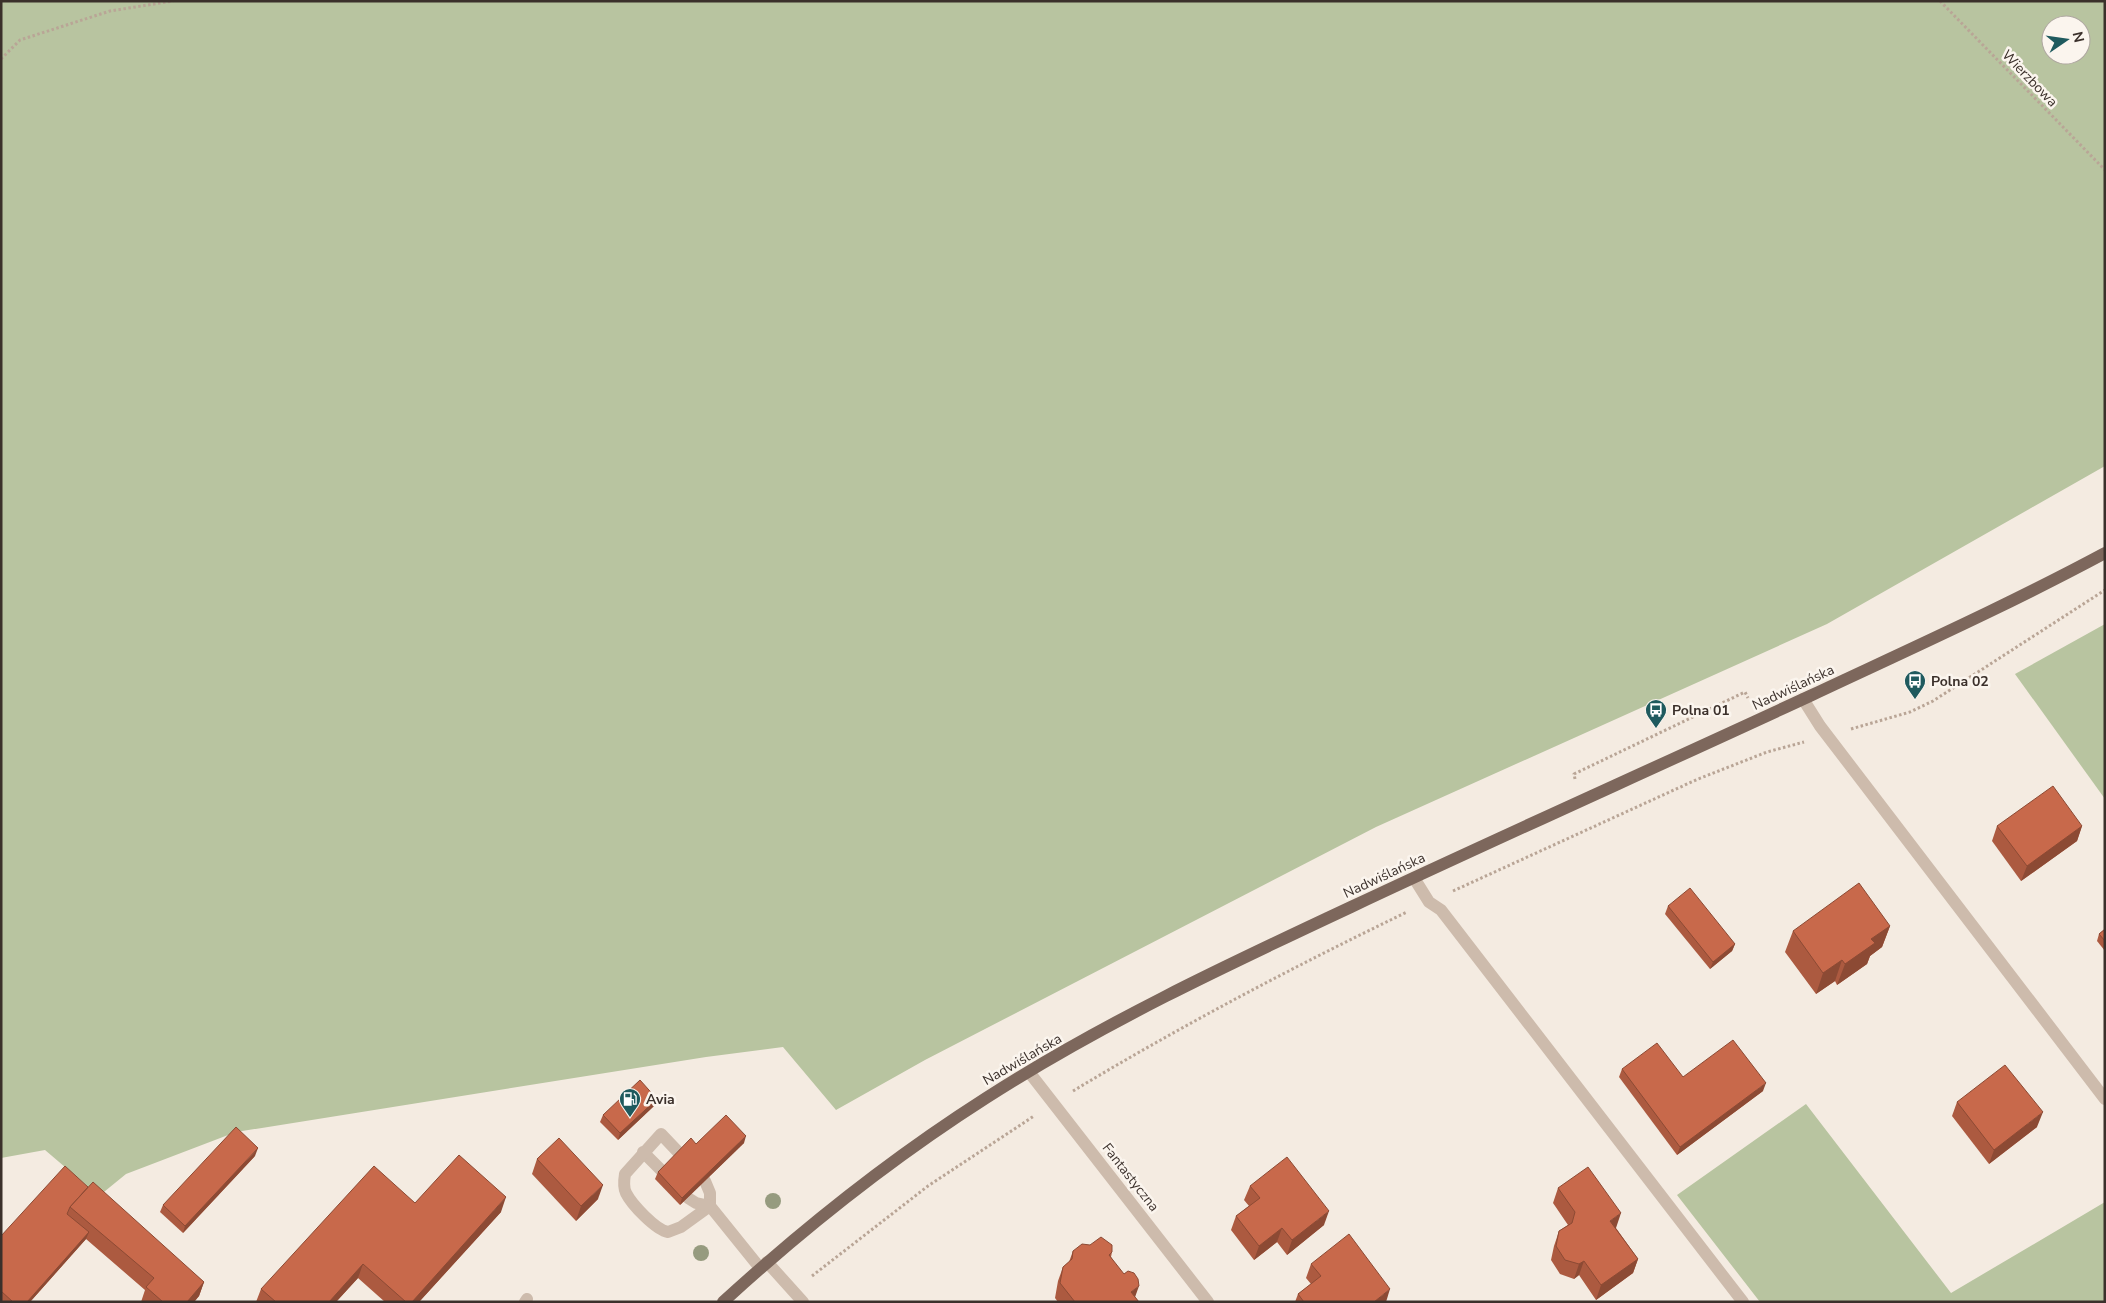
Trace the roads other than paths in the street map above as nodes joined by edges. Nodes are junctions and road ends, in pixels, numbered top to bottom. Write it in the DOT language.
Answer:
graph roads {
  1 [pos="2105,553"];
  2 [pos="1803,699"];
  3 [pos="1414,878"];
  4 [pos="1029,1072"];
  5 [pos="2105,1099"];
  6 [pos="644,1152"];
  7 [pos="680,1154"];
  8 [pos="662,1171"];
  9 [pos="705,1181"];
  10 [pos="688,1198"];
  11 [pos="710,1206"];
  12 [pos="764,1265"];
  13 [pos="723,1302"];
  14 [pos="803,1302"];
  15 [pos="1208,1302"];
  16 [pos="1743,1302"];
  1 -- 2 [label="main road, Nadwiślańska"];
  2 -- 3 [label="main road, Nadwiślańska"];
  2 -- 5 [label="street"];
  3 -- 4 [label="main road, Nadwiślańska"];
  3 -- 16 [label="street"];
  4 -- 12 [label="main road, Nadwiślańska"];
  4 -- 15 [label="street, Fantastyczna"];
  6 -- 7 [label="street"];
  6 -- 8 [label="street"];
  6 -- 11 [label="street"];
  9 -- 11 [label="street"];
  10 -- 11 [label="street"];
  11 -- 12 [label="street"];
  12 -- 13 [label="main road, Nadwiślańska"];
  12 -- 14 [label="street"];
}
